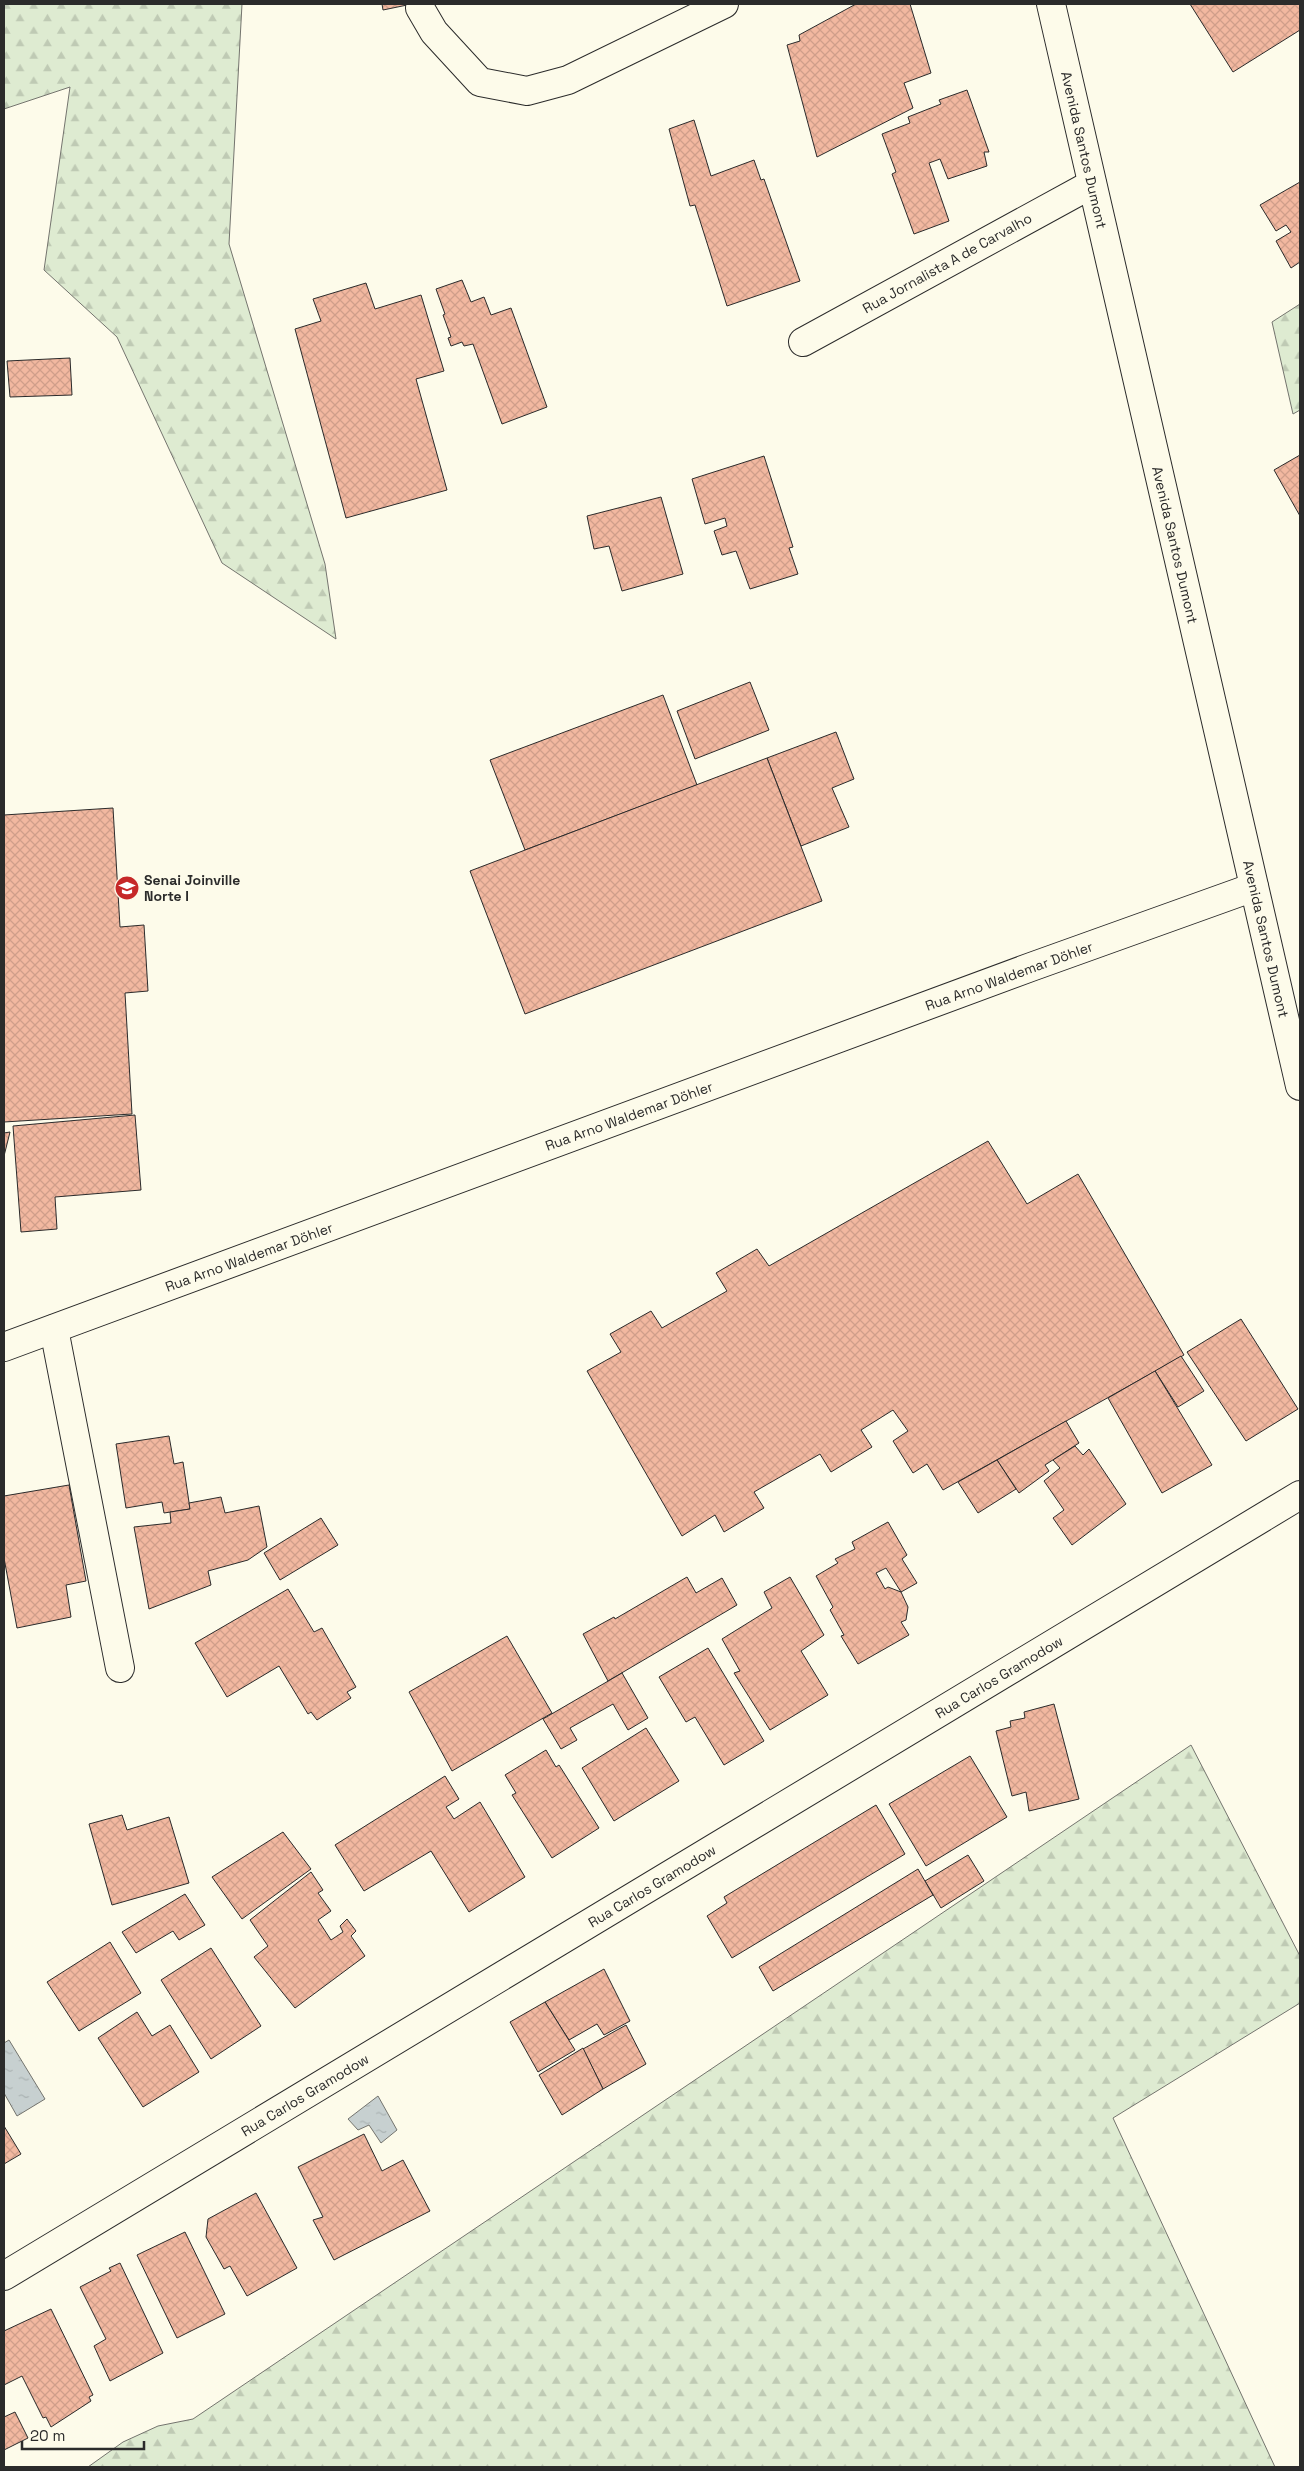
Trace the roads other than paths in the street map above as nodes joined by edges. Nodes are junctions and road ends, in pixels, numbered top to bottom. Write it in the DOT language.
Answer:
graph roads {
  1 [pos="724,4"];
  2 [pos="1051,4"];
  3 [pos="420,8"];
  4 [pos="1092,184"];
  5 [pos="803,342"];
  6 [pos="1254,887"];
  7 [pos="1300,1086"];
  8 [pos="54,1329"];
  9 [pos="4,1347"];
  10 [pos="1300,1495"];
  11 [pos="120,1668"];
  12 [pos="4,2276"];
  1 -- 3 [label="main road"];
  2 -- 4 [label="main road, Avenida Santos Dumont"];
  4 -- 5 [label="main road, Rua Jornalista A de Carvalho"];
  4 -- 6 [label="main road, Avenida Santos Dumont"];
  6 -- 7 [label="main road, Avenida Santos Dumont"];
  6 -- 8 [label="main road, Rua Arno Waldemar Döhler"];
  8 -- 9 [label="main road, Rua Arno Waldemar Döhler"];
  8 -- 11 [label="main road"];
  10 -- 12 [label="main road, Rua Carlos Gramodow"];
}
